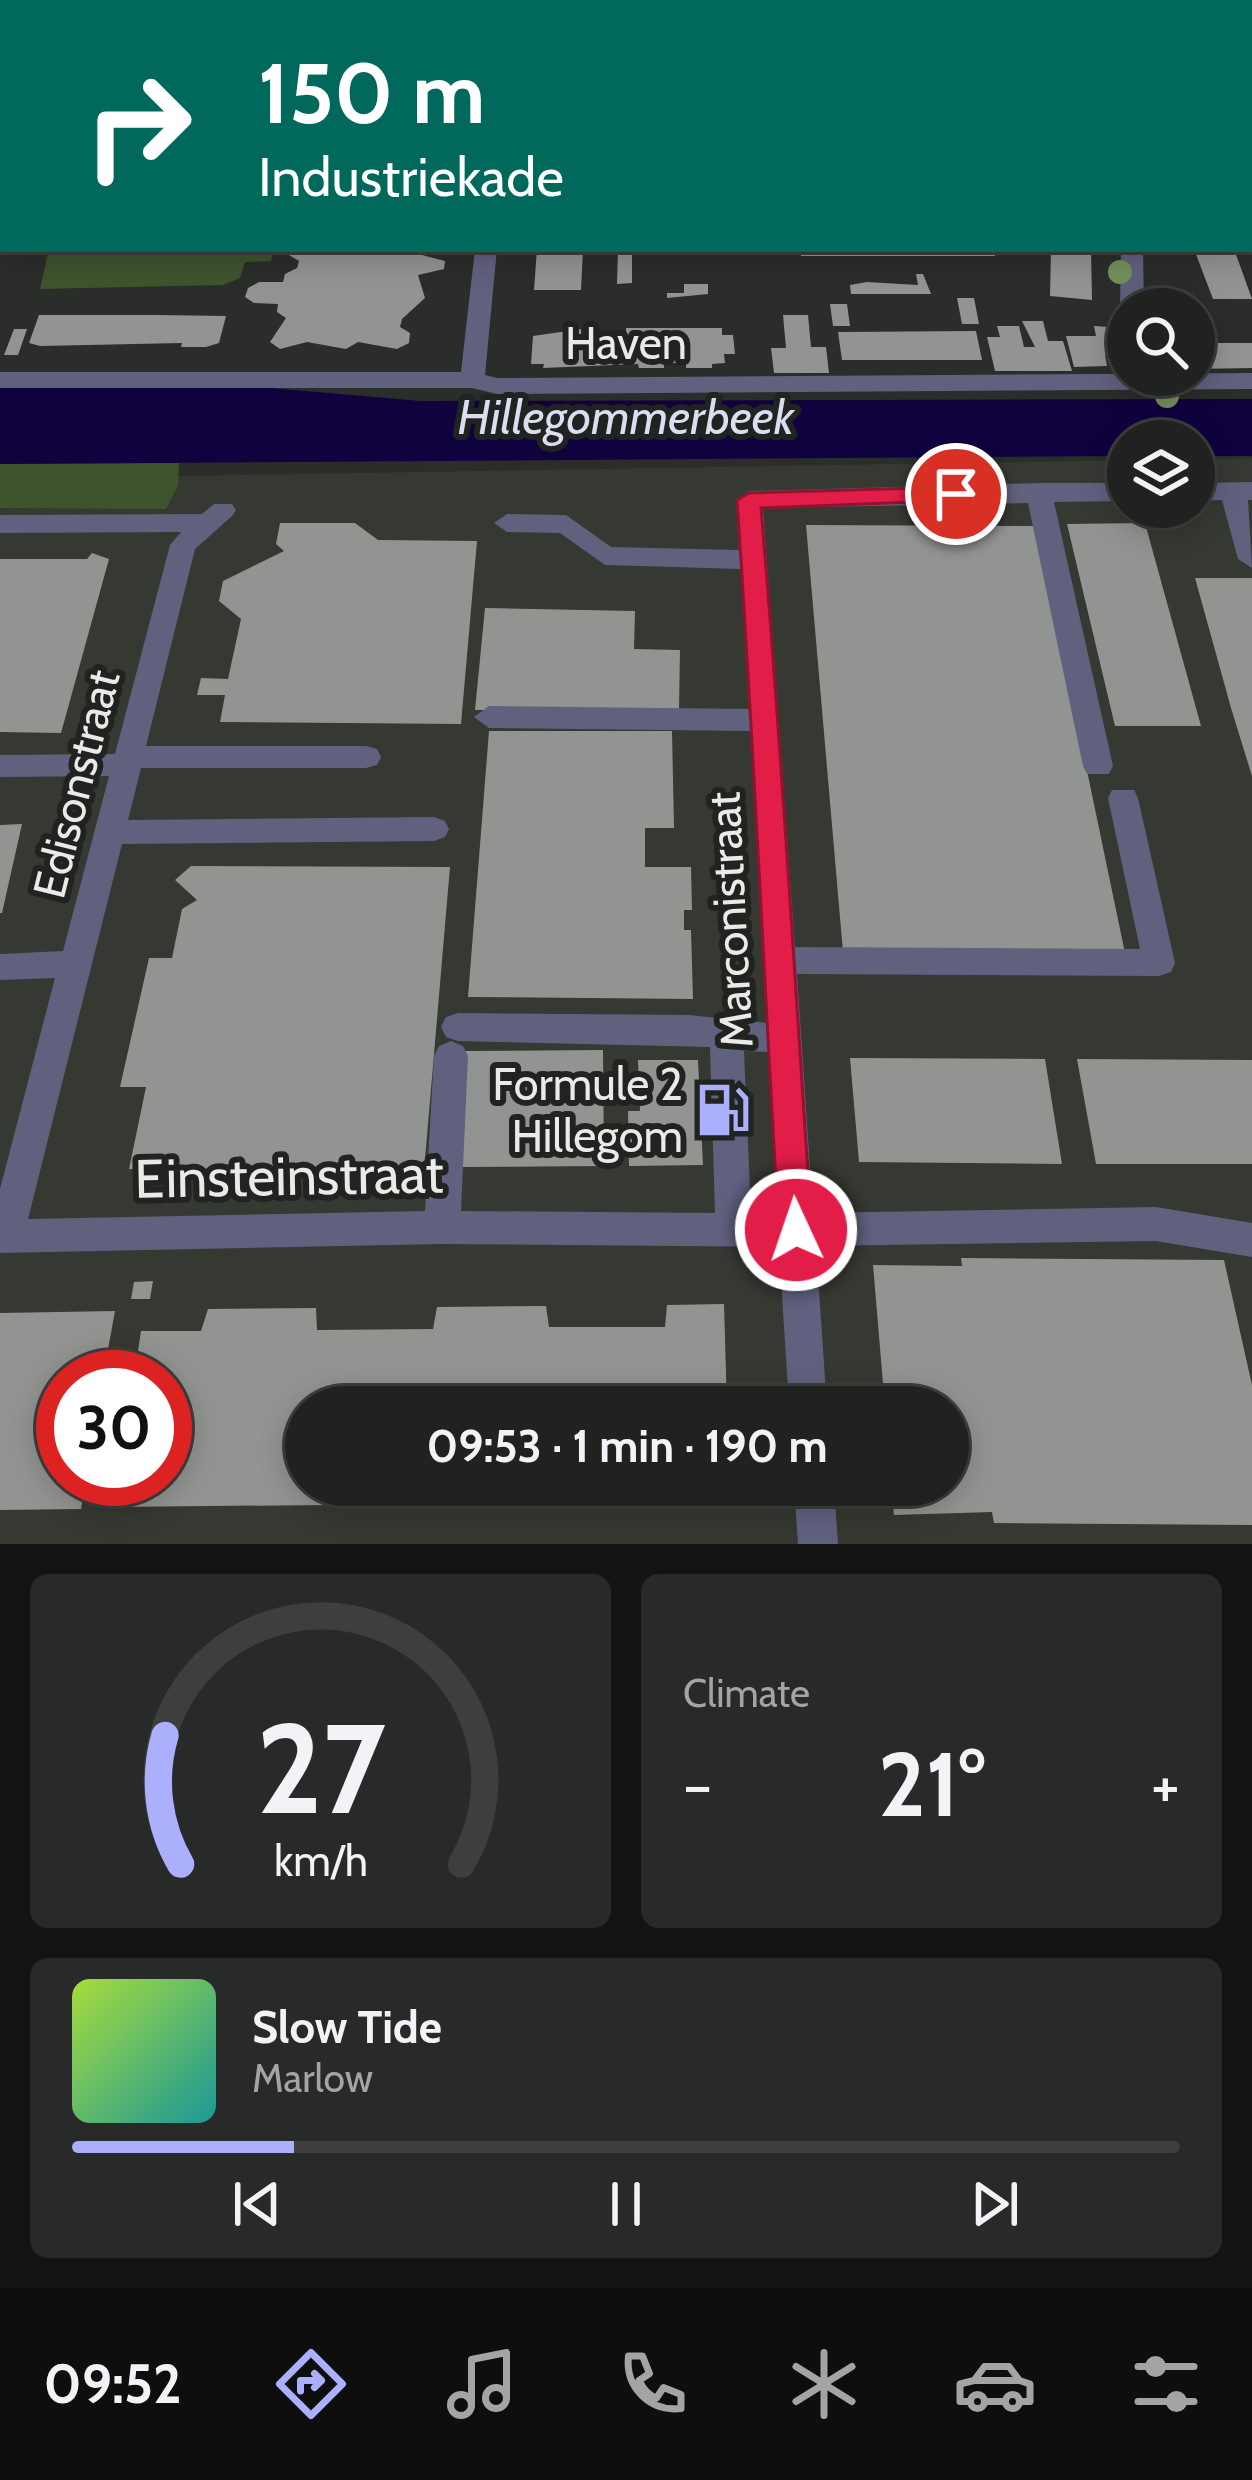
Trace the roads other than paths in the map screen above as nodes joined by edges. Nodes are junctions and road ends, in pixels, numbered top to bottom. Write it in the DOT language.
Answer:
graph roads {
  1 [pos="486,252"];
  2 [pos="1132,252"];
  3 [pos="1132,288"];
  4 [pos="1107,379"];
  5 [pos="0,380"];
  6 [pos="472,380"];
  7 [pos="1215,380"];
  8 [pos="1252,381"];
  9 [pos="1039,492"];
  10 [pos="1107,492"];
  11 [pos="1242,492"];
  12 [pos="507,523"];
  13 [pos="0,524"];
  14 [pos="1252,559"];
  15 [pos="754,560"];
  16 [pos="489,717"];
  17 [pos="766,720"];
  18 [pos="366,757"];
  19 [pos="128,761"];
  20 [pos="0,766"];
  21 [pos="1098,766"];
  22 [pos="1123,798"];
  23 [pos="434,829"];
  24 [pos="110,832"];
  25 [pos="778,960"];
  26 [pos="76,964"];
  27 [pos="0,967"];
  28 [pos="726,1036"];
  29 [pos="785,1038"];
  30 [pos="442,1227"];
  31 [pos="734,1229"];
  32 [pos="796,1230"];
  33 [pos="3,1236"];
  34 [pos="1252,1240"];
  35 [pos="807,1386"];
  36 [pos="815,1506"];
  37 [pos="818,1544"];
  1 -- 6 [label="street"];
  2 -- 3 [label="street"];
  4 -- 6 [label="street, Haven"];
  5 -- 6 [label="street, Haven"];
  7 -- 8 [label="street, Haven"];
  9 -- 10 [label="street"];
  9 -- 15 [label="street, Marconistraat"];
  9 -- 21 [label="street"];
  11 -- 14 [label="street"];
  12 -- 15 [label="street"];
  13 -- 19 [label="street, Edisonstraat"];
  15 -- 17 [label="street, Marconistraat"];
  16 -- 17 [label="street"];
  17 -- 25 [label="street, Marconistraat"];
  18 -- 19 [label="street"];
  19 -- 20 [label="street"];
  19 -- 24 [label="street, Edisonstraat"];
  22 -- 25 [label="street"];
  23 -- 24 [label="street"];
  24 -- 26 [label="street, Edisonstraat"];
  25 -- 29 [label="street, Marconistraat"];
  26 -- 27 [label="street"];
  26 -- 33 [label="street, Edisonstraat"];
  28 -- 29 [label="street"];
  28 -- 30 [label="street"];
  28 -- 31 [label="street"];
  29 -- 32 [label="street, Marconistraat"];
  30 -- 31 [label="street, Einsteinstraat"];
  30 -- 33 [label="street, Einsteinstraat"];
  31 -- 32 [label="street, Einsteinstraat"];
  32 -- 34 [label="street, Einsteinstraat"];
  32 -- 35 [label="street, Marconistraat"];
  36 -- 37 [label="street"];
}
